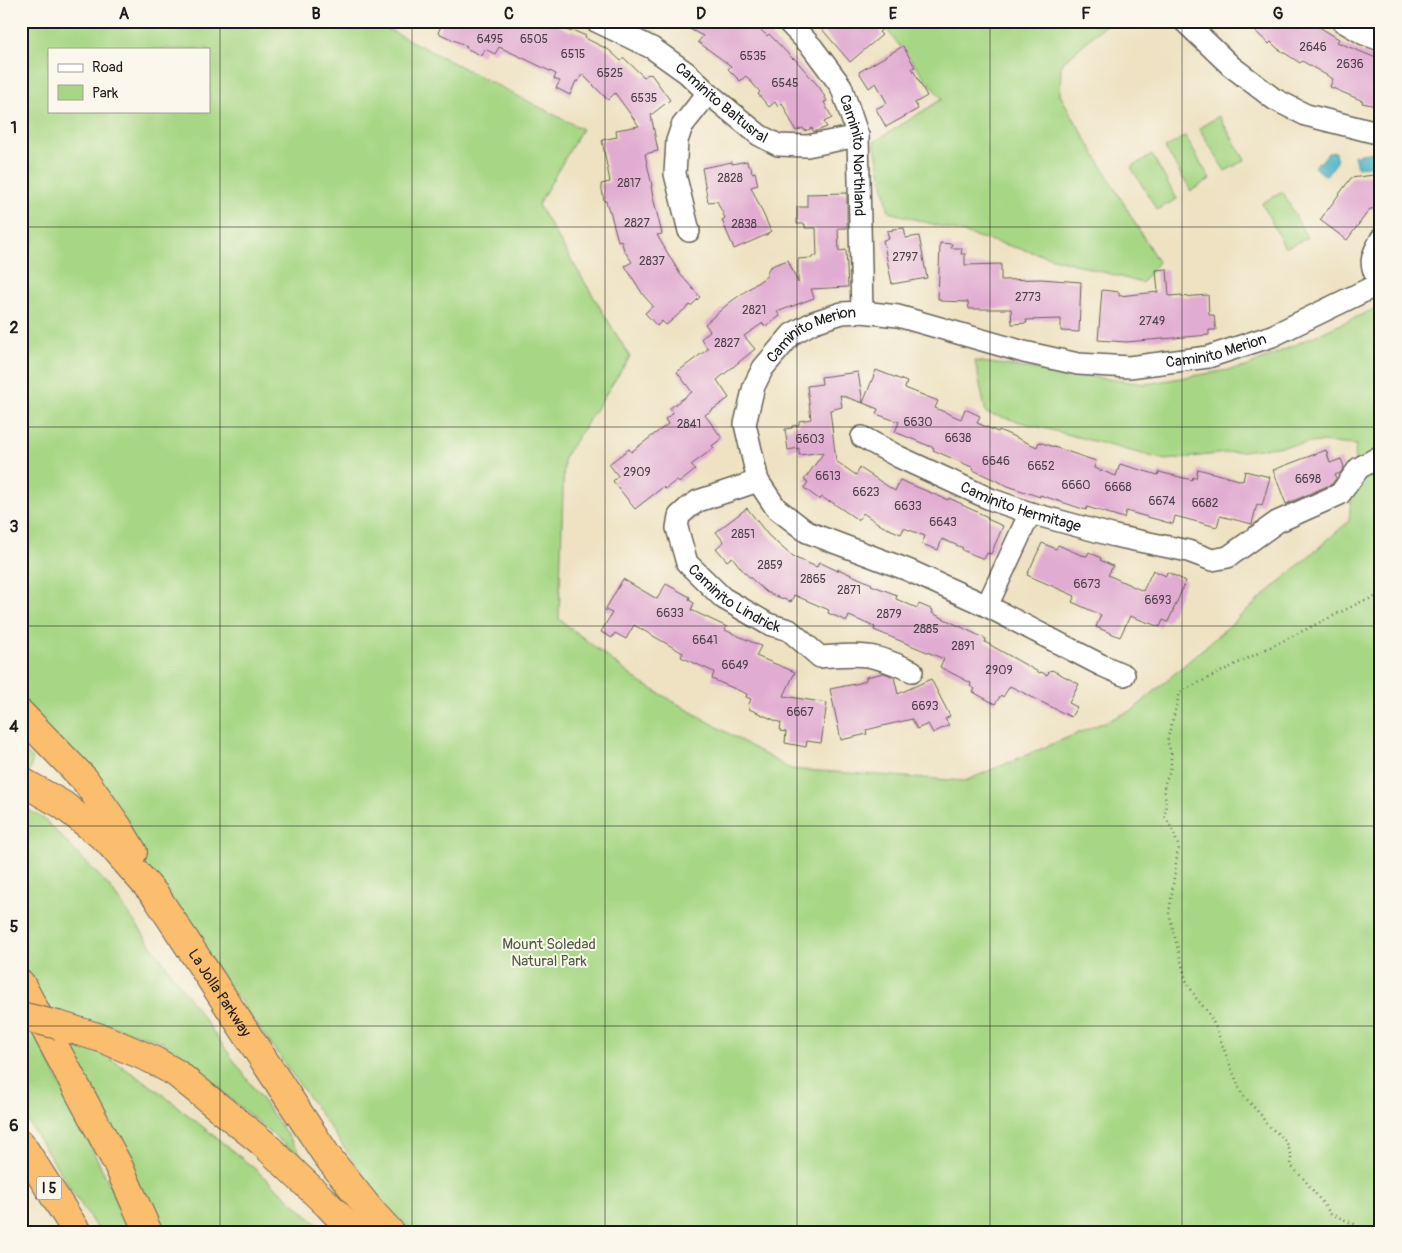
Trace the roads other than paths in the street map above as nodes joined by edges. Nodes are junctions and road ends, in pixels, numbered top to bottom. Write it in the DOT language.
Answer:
graph roads {
  1 [pos="596,21"];
  2 [pos="786,21"];
  3 [pos="1184,21"];
  4 [pos="1342,21"];
  5 [pos="1381,40"];
  6 [pos="708,93"];
  7 [pos="1381,134"];
  8 [pos="858,136"];
  9 [pos="689,231"];
  10 [pos="1381,239"];
  11 [pos="1380,284"];
  12 [pos="862,312"];
  13 [pos="862,437"];
  14 [pos="1381,456"];
  15 [pos="758,481"];
  16 [pos="1030,513"];
  17 [pos="987,606"];
  18 [pos="912,671"];
  19 [pos="1124,676"];
  20 [pos="21,714"];
  21 [pos="21,781"];
  22 [pos="184,940"];
  23 [pos="21,984"];
  24 [pos="21,1016"];
  25 [pos="21,1144"];
  26 [pos="77,1232"];
  27 [pos="148,1232"];
  28 [pos="354,1232"];
  29 [pos="390,1232"];
  1 -- 6 [label="street, Caminito Baltusral"];
  2 -- 8 [label="street, Caminito Northland"];
  3 -- 7 [label="street"];
  4 -- 5 [label="street"];
  6 -- 8 [label="street, Caminito Baltusral"];
  6 -- 9 [label="street"];
  8 -- 12 [label="street, Caminito Northland"];
  10 -- 11 [label="street"];
  11 -- 12 [label="street, Caminito Merion"];
  12 -- 15 [label="street, Caminito Merion"];
  13 -- 16 [label="street, Caminito Hermitage"];
  14 -- 16 [label="street, Caminito Hermitage"];
  15 -- 17 [label="street, Caminito Merion"];
  15 -- 18 [label="street, Caminito Lindrick"];
  16 -- 17 [label="street"];
  17 -- 19 [label="street, Caminito Merion"];
  20 -- 22 [label="highway"];
  21 -- 22 [label="highway, La Jolla Parkway"];
  22 -- 29 [label="highway, La Jolla Parkway"];
  23 -- 27 [label="highway"];
  24 -- 28 [label="highway, bridge"];
  25 -- 26 [label="highway, I 5"];
}
